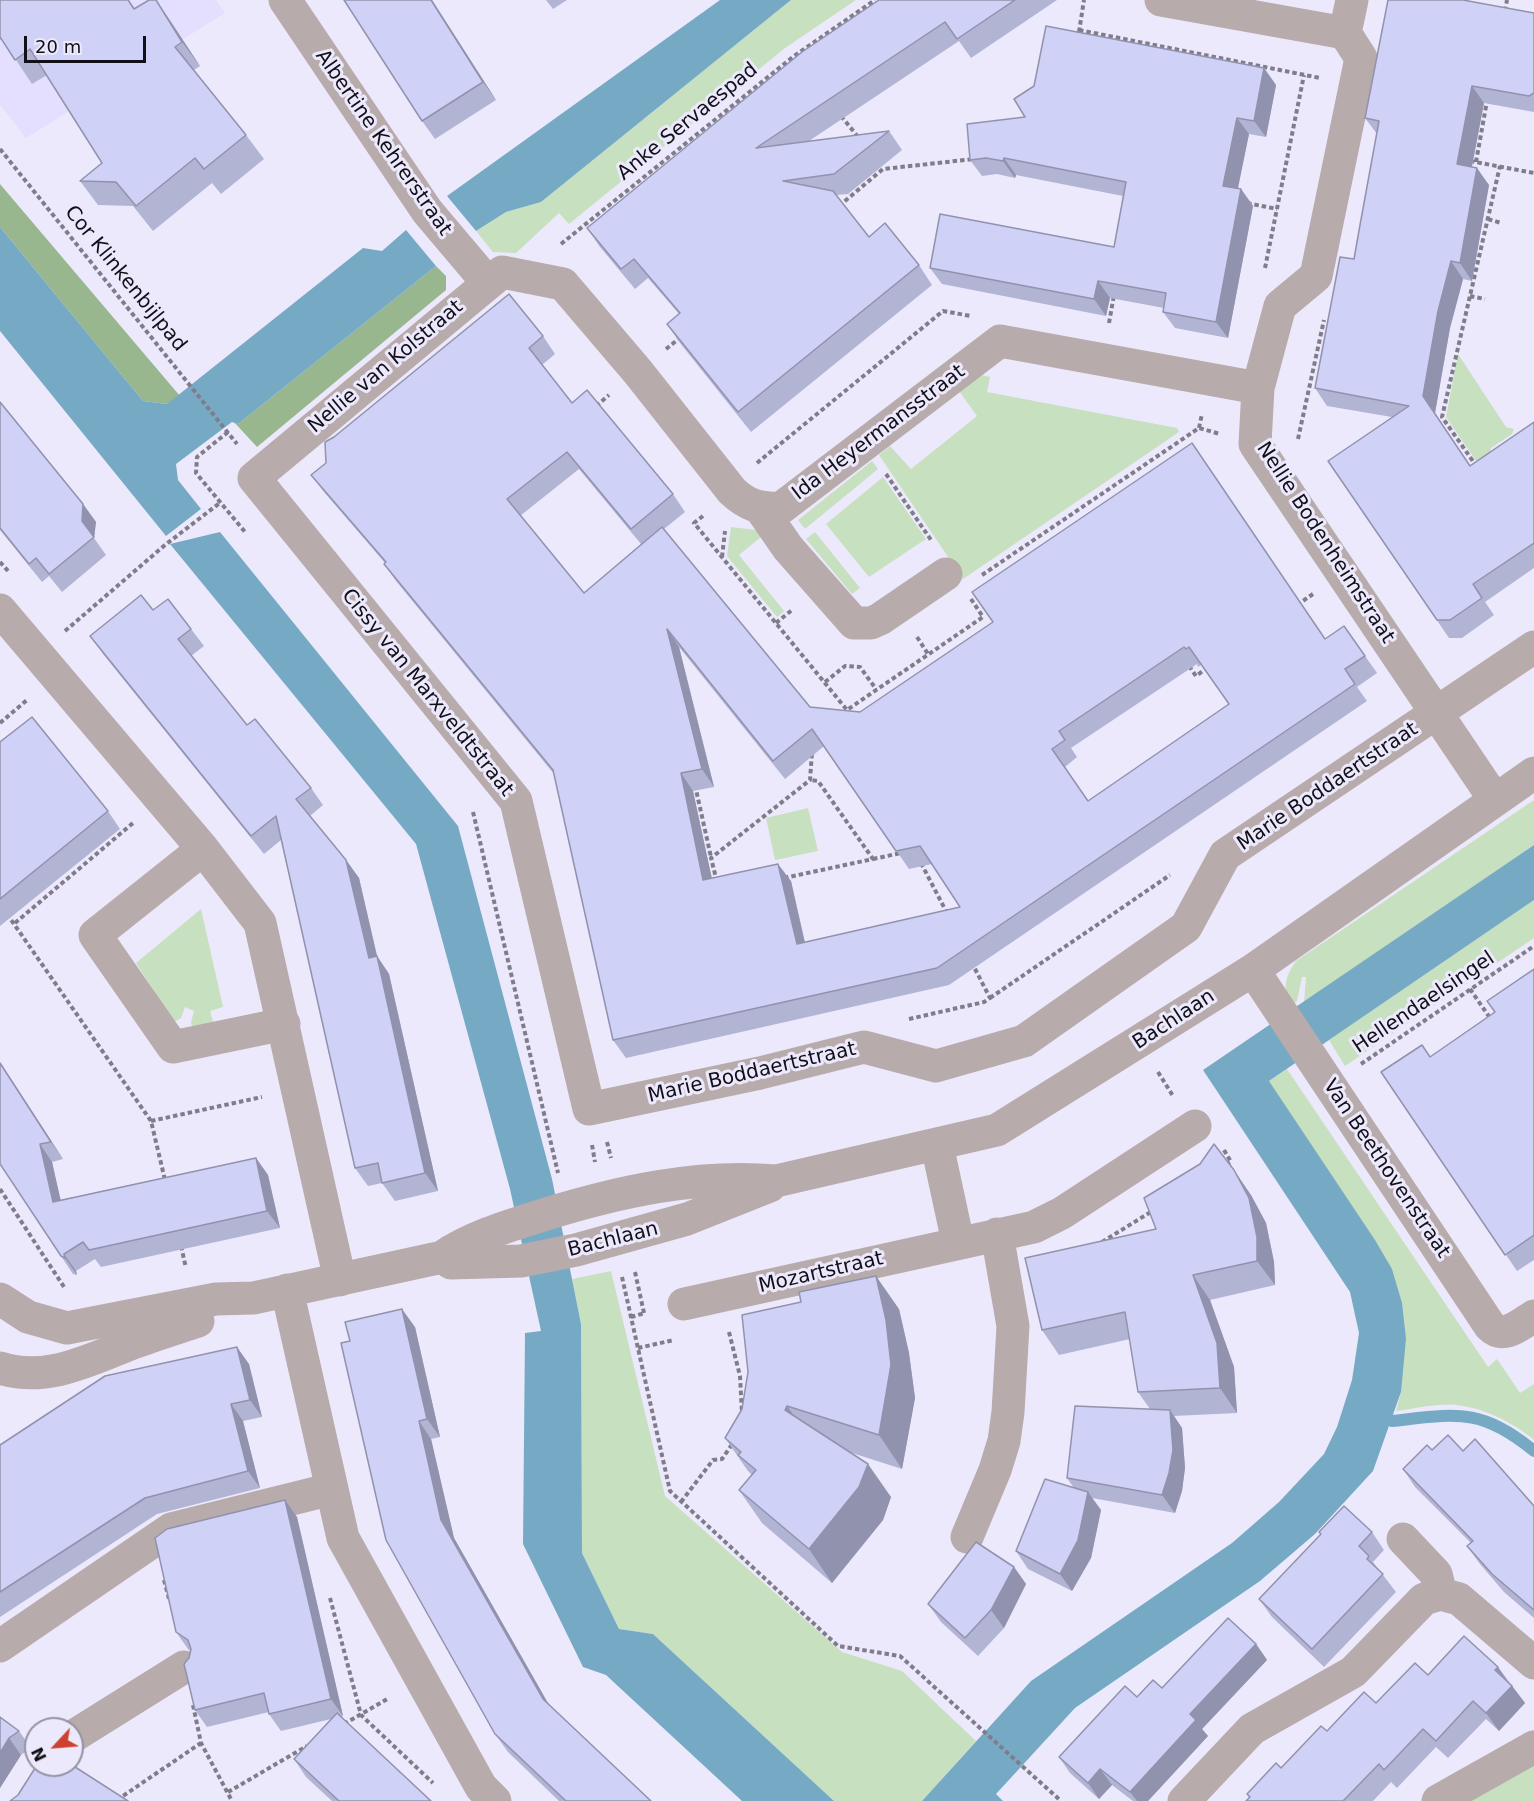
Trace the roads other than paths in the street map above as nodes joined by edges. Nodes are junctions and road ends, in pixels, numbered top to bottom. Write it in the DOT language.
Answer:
graph roads {
  1 [pos="285,0"];
  2 [pos="1161,0"];
  3 [pos="1352,0"];
  4 [pos="1345,33"];
  5 [pos="487,282"];
  6 [pos="1258,388"];
  7 [pos="254,478"];
  8 [pos="761,508"];
  9 [pos="946,574"];
  10 [pos="0,610"];
  11 [pos="1534,646"];
  12 [pos="1437,714"];
  13 [pos="1534,773"];
  14 [pos="1495,800"];
  15 [pos="203,849"];
  16 [pos="1253,970"];
  17 [pos="285,1024"];
  18 [pos="589,1109"];
  19 [pos="1194,1127"];
  20 [pos="938,1145"];
  21 [pos="776,1181"];
  22 [pos="997,1234"];
  23 [pos="957,1242"];
  24 [pos="442,1257"];
  25 [pos="340,1280"];
  26 [pos="287,1290"];
  27 [pos="253,1298"];
  28 [pos="0,1299"];
  29 [pos="684,1304"];
  30 [pos="1534,1316"];
  31 [pos="0,1368"];
  32 [pos="332,1489"];
  33 [pos="967,1537"];
  34 [pos="1403,1539"];
  35 [pos="1441,1594"];
  36 [pos="0,1646"];
  37 [pos="1534,1663"];
  38 [pos="184,1667"];
  39 [pos="84,1730"];
  40 [pos="1534,1747"];
  41 [pos="495,1801"];
  42 [pos="1184,1801"];
  43 [pos="1438,1801"];
  1 -- 5 [label="street, Albertine Kehrerstraat"];
  2 -- 4 [label="street"];
  3 -- 4 [label="street"];
  4 -- 6 [label="street, Nellie Bodenheimstraat"];
  5 -- 7 [label="street, Nellie van Kolstraat"];
  5 -- 8 [label="street, Nellie van Kolstraat"];
  6 -- 8 [label="street, Ida Heyermansstraat"];
  6 -- 12 [label="street, Nellie Bodenheimstraat"];
  7 -- 18 [label="street, Cissy van Marxveldtstraat"];
  8 -- 9 [label="street"];
  10 -- 15 [label="street"];
  11 -- 12 [label="street, Marie Boddaertstraat"];
  12 -- 14 [label="street, Nellie Bodenheimstraat"];
  12 -- 18 [label="street, Marie Boddaertstraat"];
  13 -- 14 [label="street, Bachlaan"];
  14 -- 16 [label="street, Bachlaan"];
  15 -- 17 [label="street"];
  15 -- 17 [label="street"];
  16 -- 20 [label="street, Bachlaan"];
  16 -- 30 [label="street, Van Beethovenstraat"];
  17 -- 25 [label="street"];
  19 -- 22 [label="street, Mozartstraat"];
  20 -- 21 [label="street, Bachlaan"];
  20 -- 23 [label="street"];
  21 -- 24 [label="street, Bachlaan"];
  21 -- 24 [label="street, Bachlaan"];
  22 -- 23 [label="street, Mozartstraat"];
  22 -- 33 [label="street"];
  23 -- 29 [label="street, Mozartstraat"];
  24 -- 25 [label="street, Bachlaan"];
  25 -- 26 [label="street, Bachlaan"];
  26 -- 27 [label="street, Bachlaan"];
  26 -- 32 [label="street"];
  27 -- 28 [label="street"];
  27 -- 31 [label="street"];
  32 -- 36 [label="street"];
  32 -- 41 [label="street"];
  34 -- 35 [label="street"];
  35 -- 37 [label="street"];
  35 -- 42 [label="street"];
  38 -- 39 [label="street"];
  40 -- 43 [label="street"];
}
